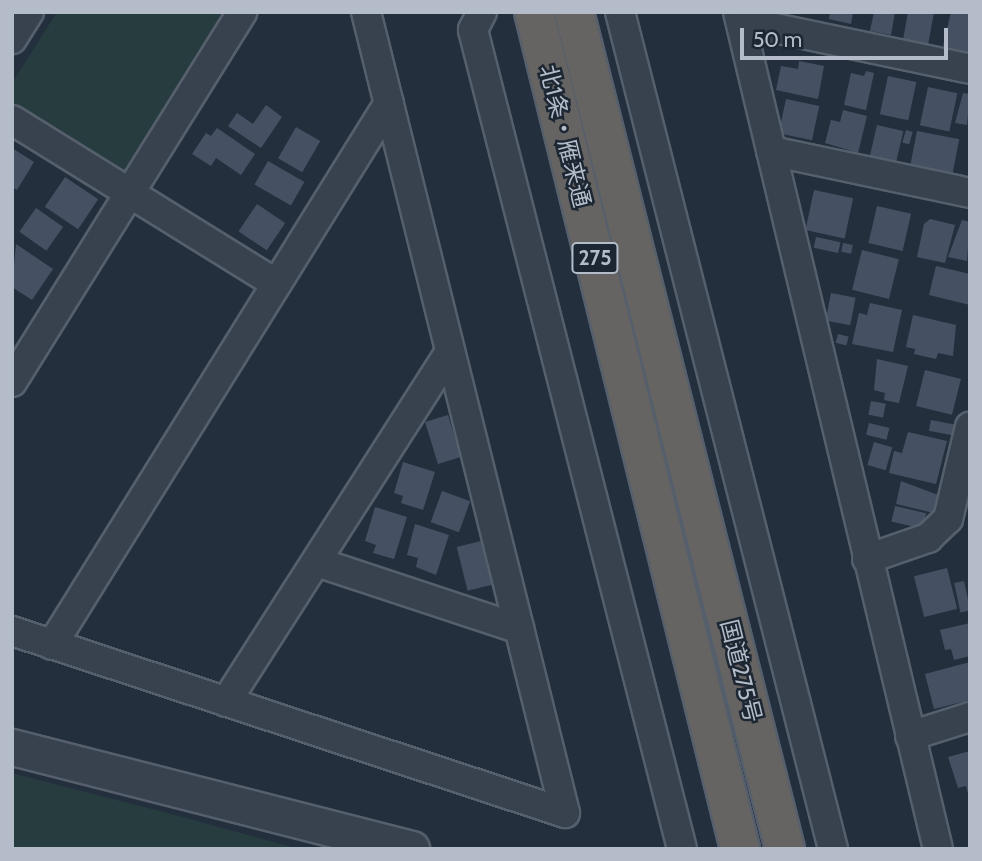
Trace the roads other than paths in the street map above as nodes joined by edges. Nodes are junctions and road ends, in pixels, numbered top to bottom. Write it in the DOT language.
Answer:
graph roads {
  1 [pos="29,12"];
  2 [pos="242,12"];
  3 [pos="366,12"];
  4 [pos="482,12"];
  5 [pos="534,12"];
  6 [pos="574,12"];
  7 [pos="620,12"];
  8 [pos="740,17"];
  9 [pos="12,39"];
  10 [pos="970,69"];
  11 [pos="389,103"];
  12 [pos="12,120"];
  13 [pos="771,150"];
  14 [pos="130,192"];
  15 [pos="970,193"];
  16 [pos="276,284"];
  17 [pos="450,352"];
  18 [pos="12,382"];
  19 [pos="970,427"];
  20 [pos="697,494"];
  21 [pos="655,504"];
  22 [pos="867,559"];
  23 [pos="317,562"];
  24 [pos="519,629"];
  25 [pos="12,631"];
  26 [pos="52,645"];
  27 [pos="226,702"];
  28 [pos="970,718"];
  29 [pos="910,736"];
  30 [pos="12,747"];
  31 [pos="411,849"];
  32 [pos="682,849"];
  33 [pos="740,849"];
  34 [pos="785,849"];
  35 [pos="833,849"];
  36 [pos="938,849"];
  1 -- 9 [label="street"];
  2 -- 14 [label="street"];
  3 -- 11 [label="street"];
  4 -- 32 [label="street"];
  5 -- 21 [label="highway, 北1条・雁来通 / 275"];
  6 -- 20 [label="highway, 北1条・雁来通 / 275"];
  7 -- 35 [label="street"];
  8 -- 10 [label="street"];
  8 -- 13 [label="street"];
  11 -- 16 [label="street"];
  11 -- 17 [label="street"];
  12 -- 14 [label="street"];
  13 -- 15 [label="street"];
  13 -- 22 [label="street"];
  14 -- 16 [label="street"];
  14 -- 18 [label="street"];
  16 -- 26 [label="street"];
  17 -- 23 [label="street"];
  17 -- 24 [label="street"];
  19 -- 22 [label="street"];
  20 -- 34 [label="highway, 国道275号 / 275"];
  21 -- 33 [label="highway, 国道275号 / 275"];
  22 -- 29 [label="street"];
  23 -- 24 [label="street"];
  23 -- 27 [label="street"];
  24 -- 27 [label="street"];
  25 -- 26 [label="street"];
  26 -- 27 [label="street"];
  28 -- 29 [label="street"];
  29 -- 36 [label="street"];
  30 -- 31 [label="street"];
}
